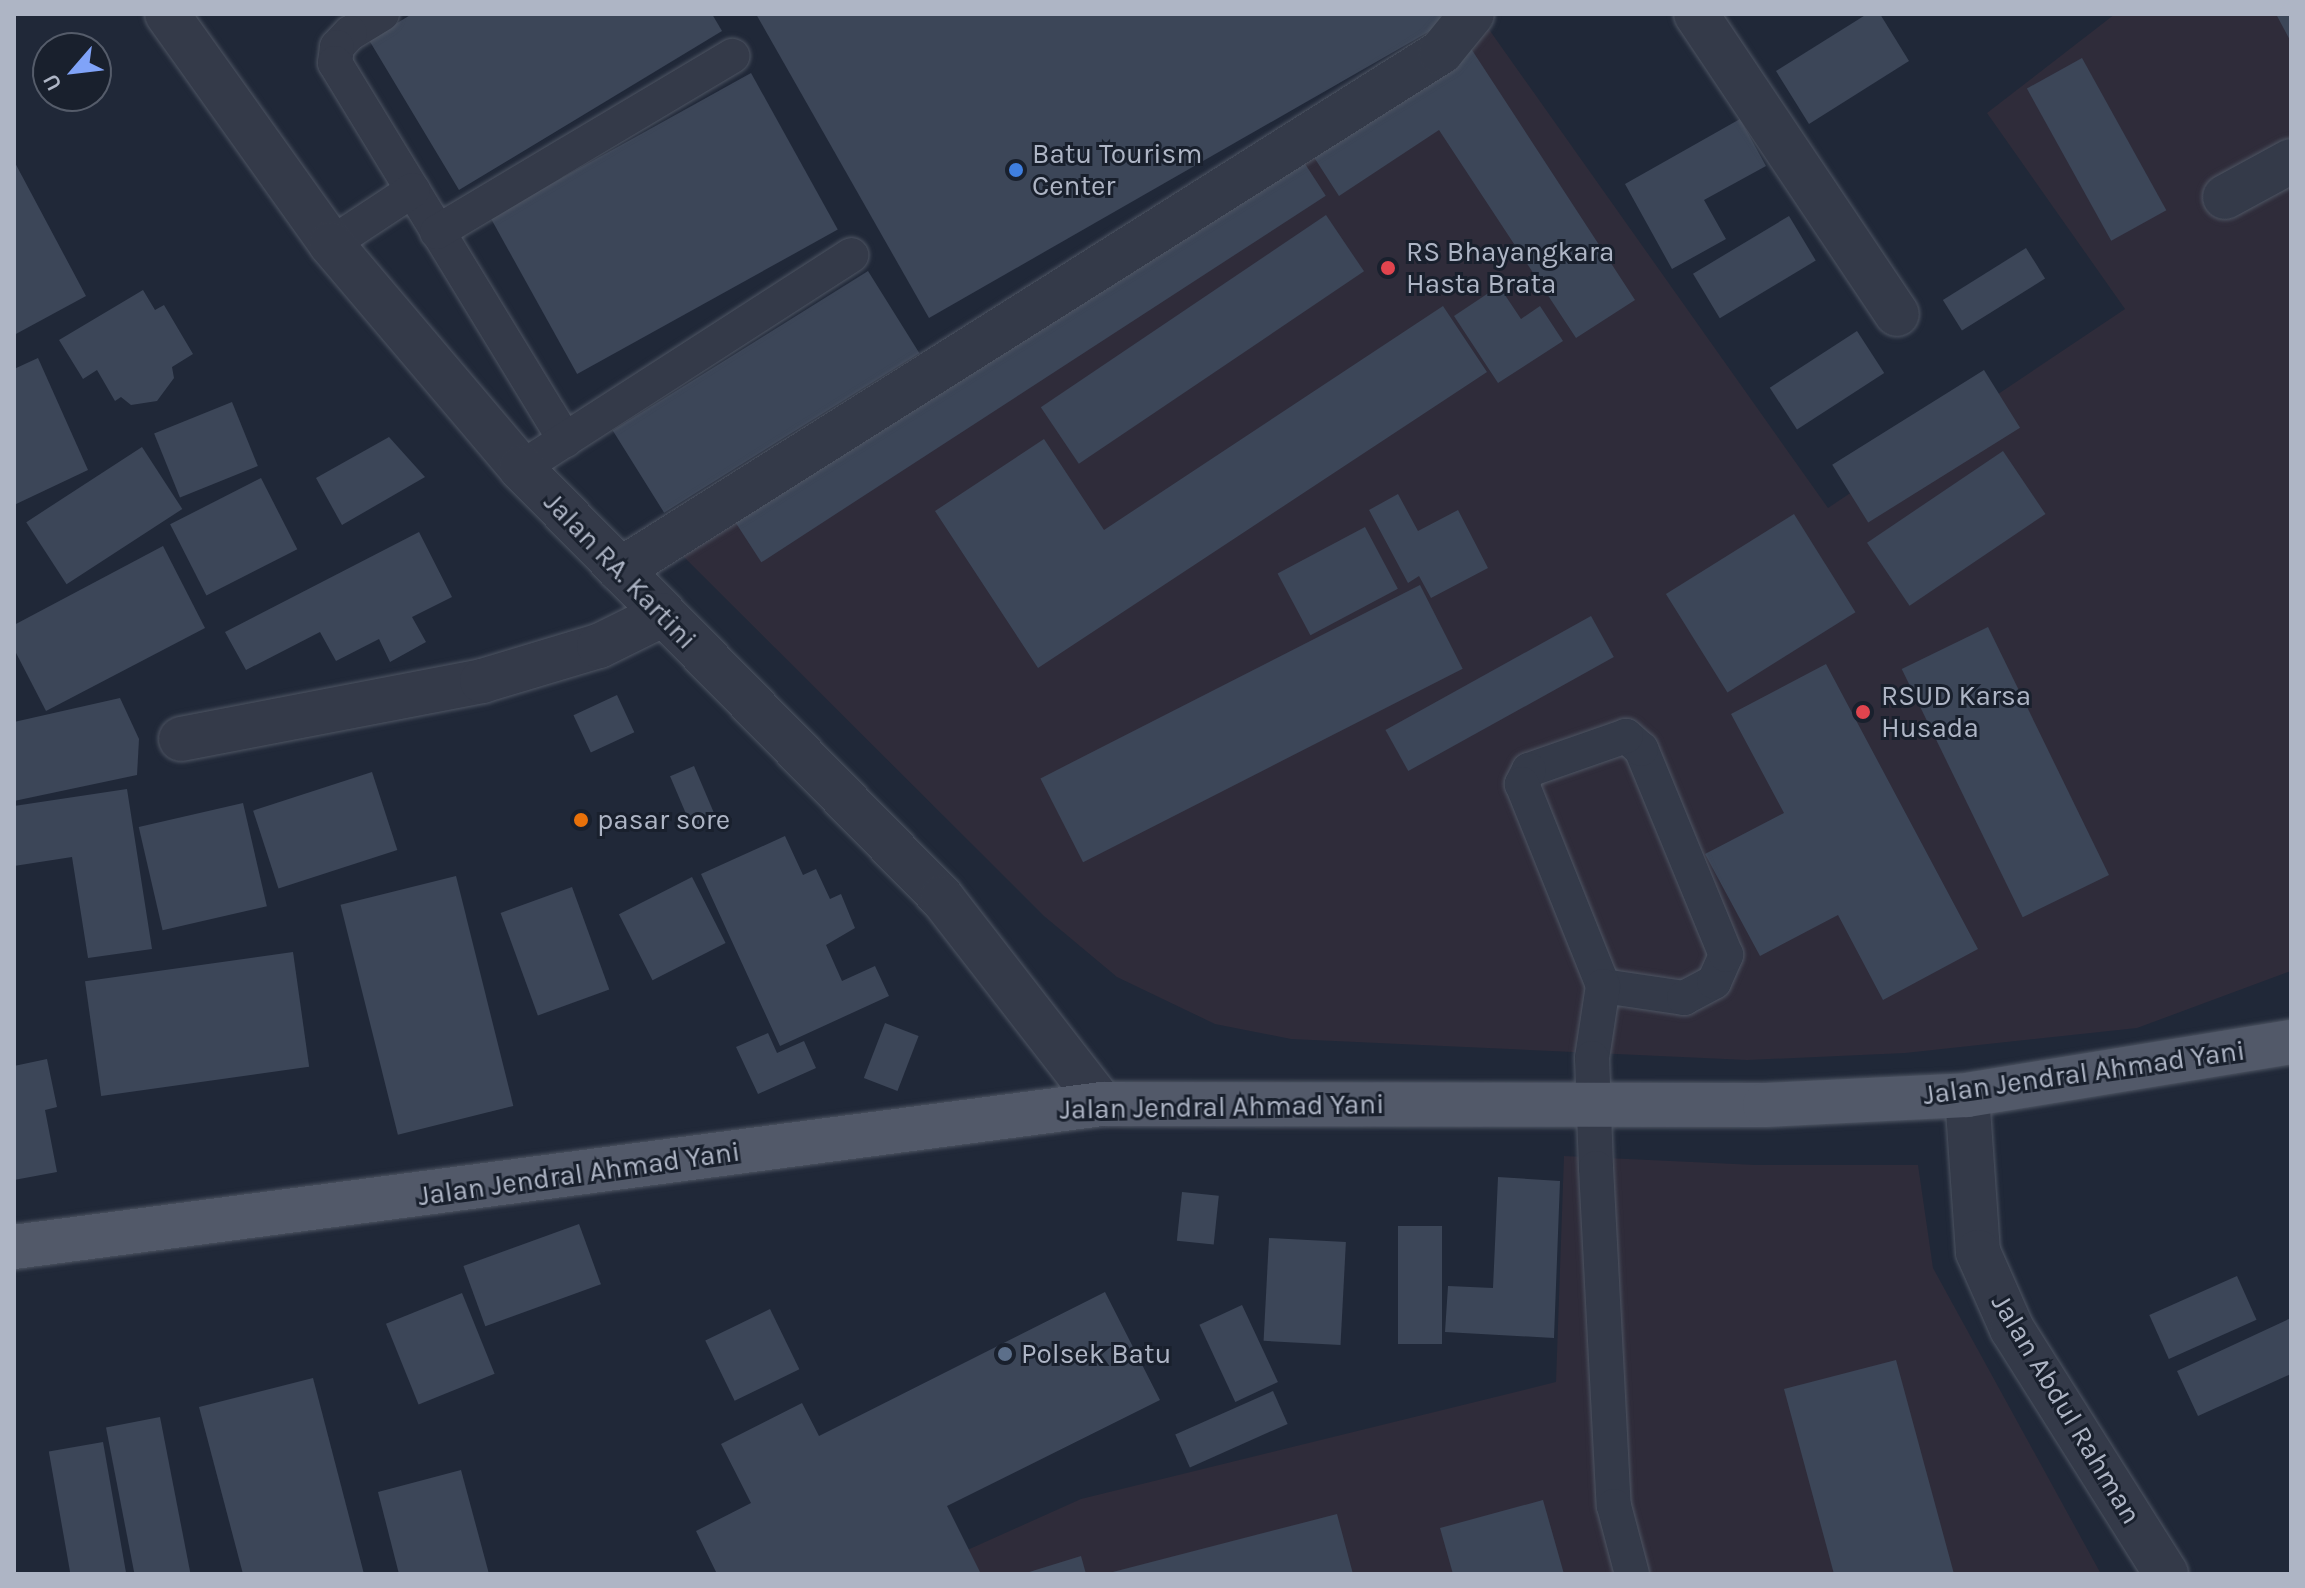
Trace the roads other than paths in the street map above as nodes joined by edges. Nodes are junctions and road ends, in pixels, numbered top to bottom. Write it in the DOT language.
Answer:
graph roads {
  1 [pos="167,14"];
  2 [pos="382,14"];
  3 [pos="1472,14"];
  4 [pos="1696,14"];
  5 [pos="732,56"];
  6 [pos="2291,161"];
  7 [pos="413,190"];
  8 [pos="2225,197"];
  9 [pos="437,232"];
  10 [pos="331,244"];
  11 [pos="851,255"];
  12 [pos="1897,314"];
  13 [pos="565,440"];
  14 [pos="521,468"];
  15 [pos="620,570"];
  16 [pos="662,615"];
  17 [pos="181,739"];
  18 [pos="1603,986"];
  19 [pos="2291,1042"];
  20 [pos="1967,1095"];
  21 [pos="1595,1103"];
  22 [pos="1102,1104"];
  23 [pos="14,1247"];
  24 [pos="1632,1574"];
  25 [pos="2166,1574"];
  1 -- 10 [label="street, Jalan RA. Kartini"];
  2 -- 7 [label="lane"];
  3 -- 15 [label="street"];
  4 -- 12 [label="street"];
  5 -- 9 [label="lane"];
  6 -- 8 [label="street"];
  7 -- 9 [label="lane"];
  7 -- 10 [label="lane"];
  9 -- 13 [label="lane"];
  10 -- 14 [label="street, Jalan RA. Kartini"];
  11 -- 13 [label="lane"];
  13 -- 14 [label="lane"];
  14 -- 15 [label="street, Jalan RA. Kartini"];
  15 -- 16 [label="street, Jalan RA. Kartini"];
  16 -- 17 [label="street"];
  16 -- 22 [label="street, Jalan RA. Kartini"];
  18 -- 18 [label="lane"];
  18 -- 21 [label="lane"];
  19 -- 20 [label="main road, Jalan Jendral Ahmad Yani"];
  20 -- 21 [label="main road, Jalan Jendral Ahmad Yani"];
  20 -- 25 [label="street, Jalan Abdul Rahman"];
  21 -- 22 [label="main road, Jalan Jendral Ahmad Yani"];
  21 -- 24 [label="lane"];
  22 -- 23 [label="main road, Jalan Jendral Ahmad Yani"];
}
